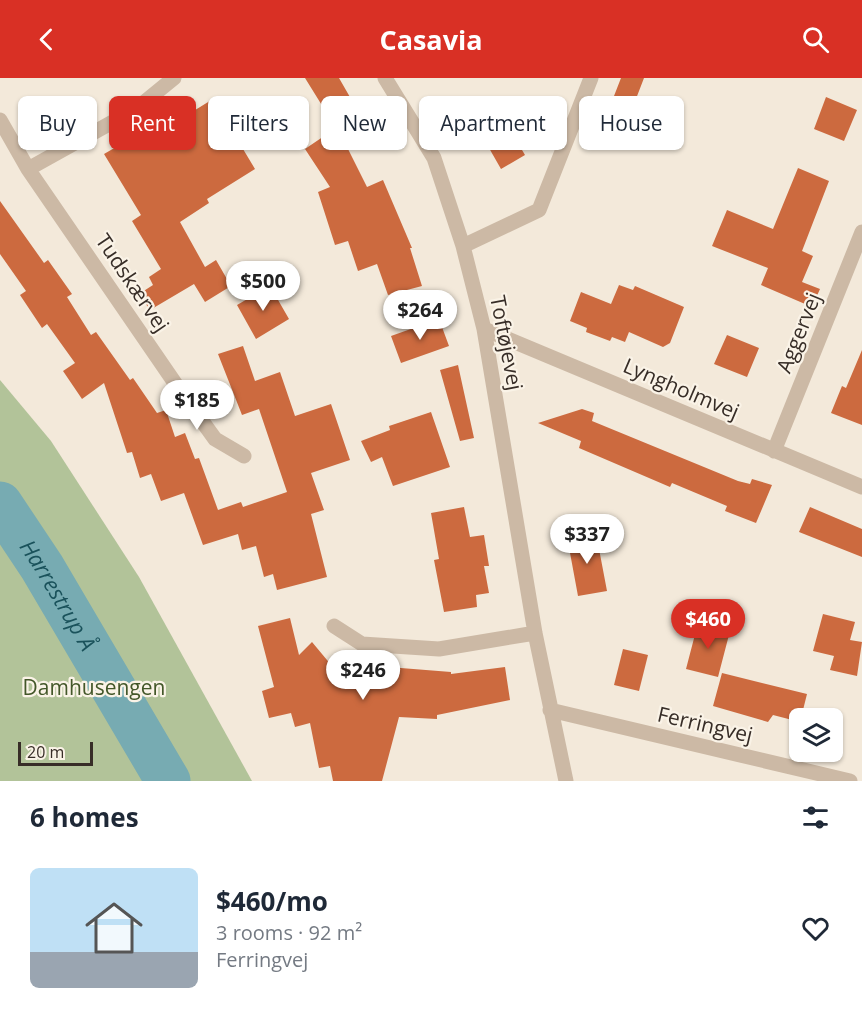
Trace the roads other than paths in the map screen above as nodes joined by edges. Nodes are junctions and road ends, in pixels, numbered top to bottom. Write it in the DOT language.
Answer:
graph roads {
  1 [pos="174,78"];
  2 [pos="385,78"];
  3 [pos="591,78"];
  4 [pos="0,120"];
  5 [pos="28,169"];
  6 [pos="862,232"];
  7 [pos="464,246"];
  8 [pos="484,329"];
  9 [pos="774,451"];
  10 [pos="244,456"];
  11 [pos="862,487"];
  12 [pos="334,626"];
  13 [pos="535,633"];
  14 [pos="550,710"];
  15 [pos="566,781"];
  16 [pos="850,781"];
  1 -- 5 [label="street"];
  2 -- 7 [label="street, Toftøjevej"];
  3 -- 7 [label="street"];
  4 -- 5 [label="street, Tudskærvej"];
  5 -- 10 [label="street, Tudskærvej"];
  6 -- 9 [label="street, Aggervej"];
  7 -- 8 [label="street, Toftøjevej"];
  8 -- 9 [label="street, Lyngholmvej"];
  8 -- 13 [label="street, Toftøjevej"];
  9 -- 11 [label="street, Lyngholmvej"];
  12 -- 13 [label="street"];
  13 -- 14 [label="street, Toftøjevej"];
  14 -- 15 [label="street, Toftøjevej"];
  14 -- 16 [label="street, Ferringvej"];
}
